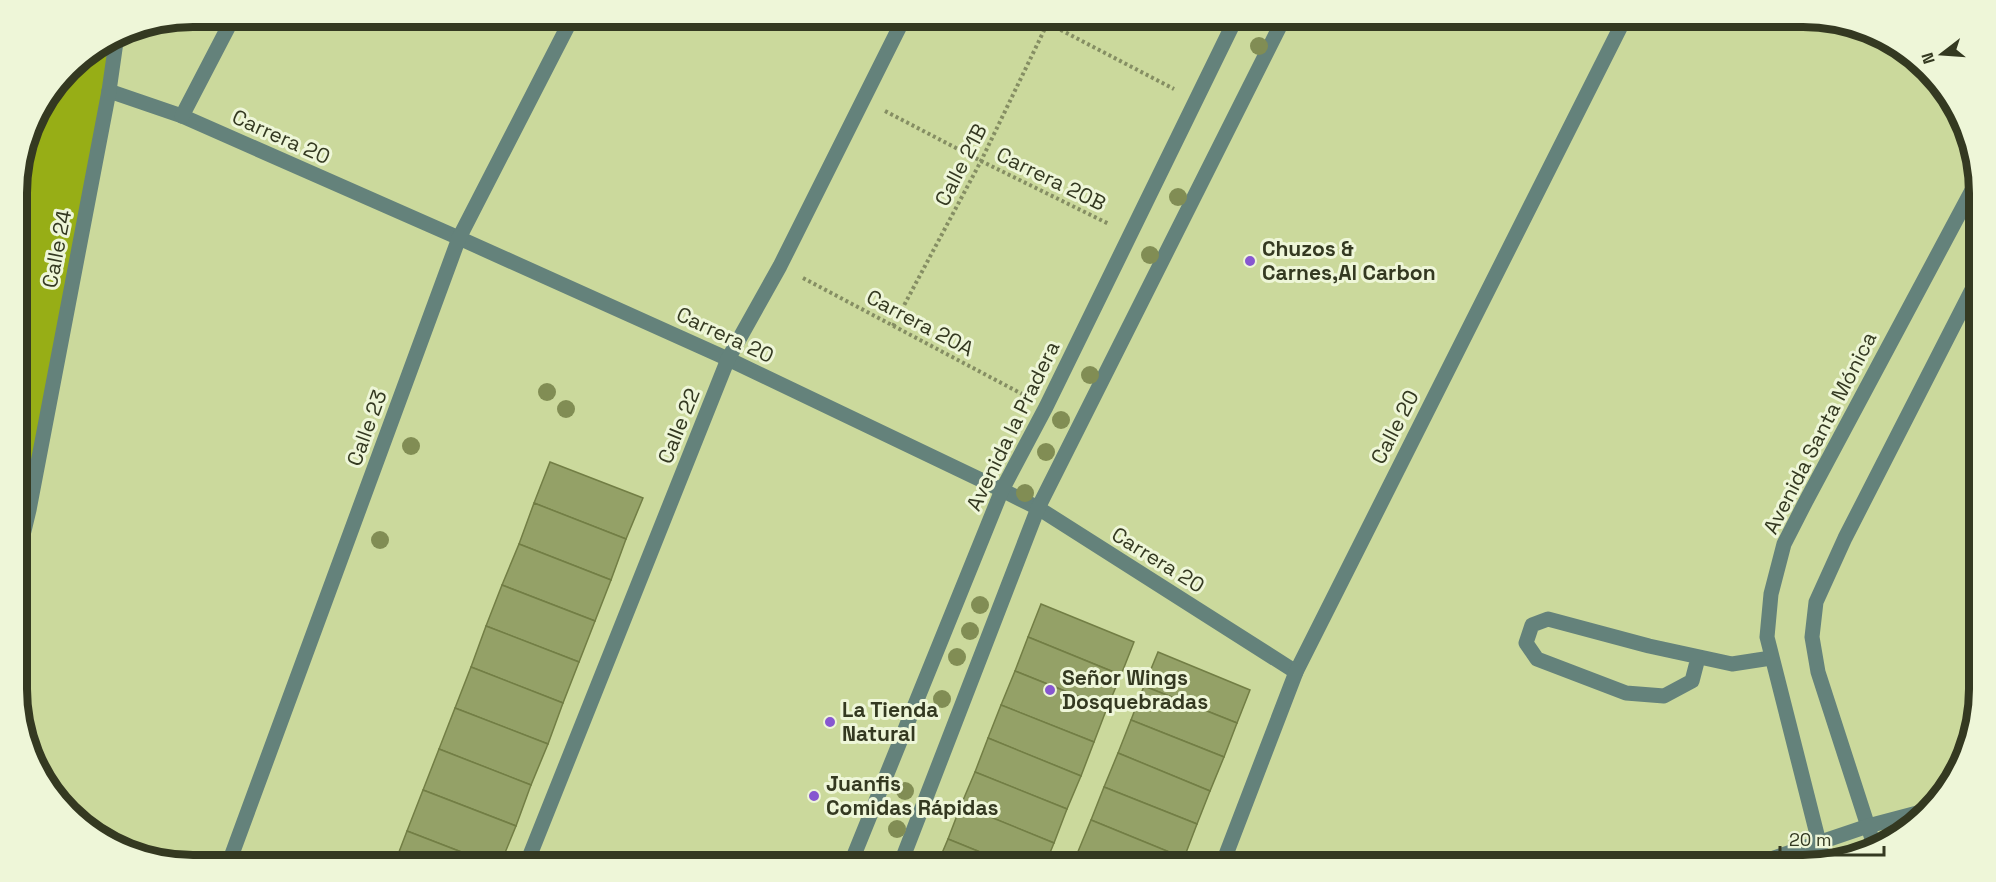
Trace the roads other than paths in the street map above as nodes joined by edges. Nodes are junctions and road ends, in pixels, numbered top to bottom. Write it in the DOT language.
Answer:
graph roads {
  1 [pos="228,27"];
  2 [pos="567,27"];
  3 [pos="899,27"];
  4 [pos="1232,27"];
  5 [pos="1279,27"];
  6 [pos="1620,27"];
  7 [pos="115,46"];
  8 [pos="109,91"];
  9 [pos="182,116"];
  10 [pos="1969,196"];
  11 [pos="459,238"];
  12 [pos="1969,296"];
  13 [pos="729,359"];
  14 [pos="1002,490"];
  15 [pos="1038,508"];
  16 [pos="27,518"];
  17 [pos="1698,658"];
  18 [pos="1771,658"];
  19 [pos="1296,672"];
  20 [pos="1913,814"];
  21 [pos="1868,826"];
  22 [pos="1872,840"];
  23 [pos="1818,842"];
  24 [pos="1822,854"];
  25 [pos="232,855"];
  26 [pos="530,855"];
  27 [pos="854,855"];
  28 [pos="904,855"];
  29 [pos="1226,855"];
  30 [pos="1781,855"];
  1 -- 9 [label="street"];
  2 -- 11 [label="street, Calle 23"];
  3 -- 13 [label="street, Calle 22"];
  4 -- 14 [label="street, Avenida la Pradera"];
  5 -- 15 [label="street"];
  6 -- 19 [label="street, Calle 20"];
  7 -- 8 [label="street, Calle 24"];
  8 -- 9 [label="street, Carrera 20"];
  8 -- 16 [label="street, Calle 24"];
  9 -- 11 [label="street, Carrera 20"];
  10 -- 18 [label="street, Avenida Santa Mónica"];
  11 -- 13 [label="street, Carrera 20"];
  11 -- 25 [label="street, Calle 23"];
  12 -- 21 [label="street"];
  13 -- 14 [label="street, Carrera 20"];
  13 -- 26 [label="street, Calle 22"];
  14 -- 15 [label="street, Carrera 20"];
  14 -- 27 [label="street, Avenida la Pradera"];
  15 -- 19 [label="street, Carrera 20"];
  15 -- 28 [label="street"];
  17 -- 17 [label="street"];
  17 -- 18 [label="street"];
  18 -- 23 [label="street, Avenida Santa Mónica"];
  19 -- 29 [label="street, Calle 20"];
  20 -- 21 [label="street"];
  21 -- 22 [label="street"];
  21 -- 23 [label="street"];
  23 -- 24 [label="street, Avenida Santa Mónica"];
  23 -- 30 [label="street"];
}
